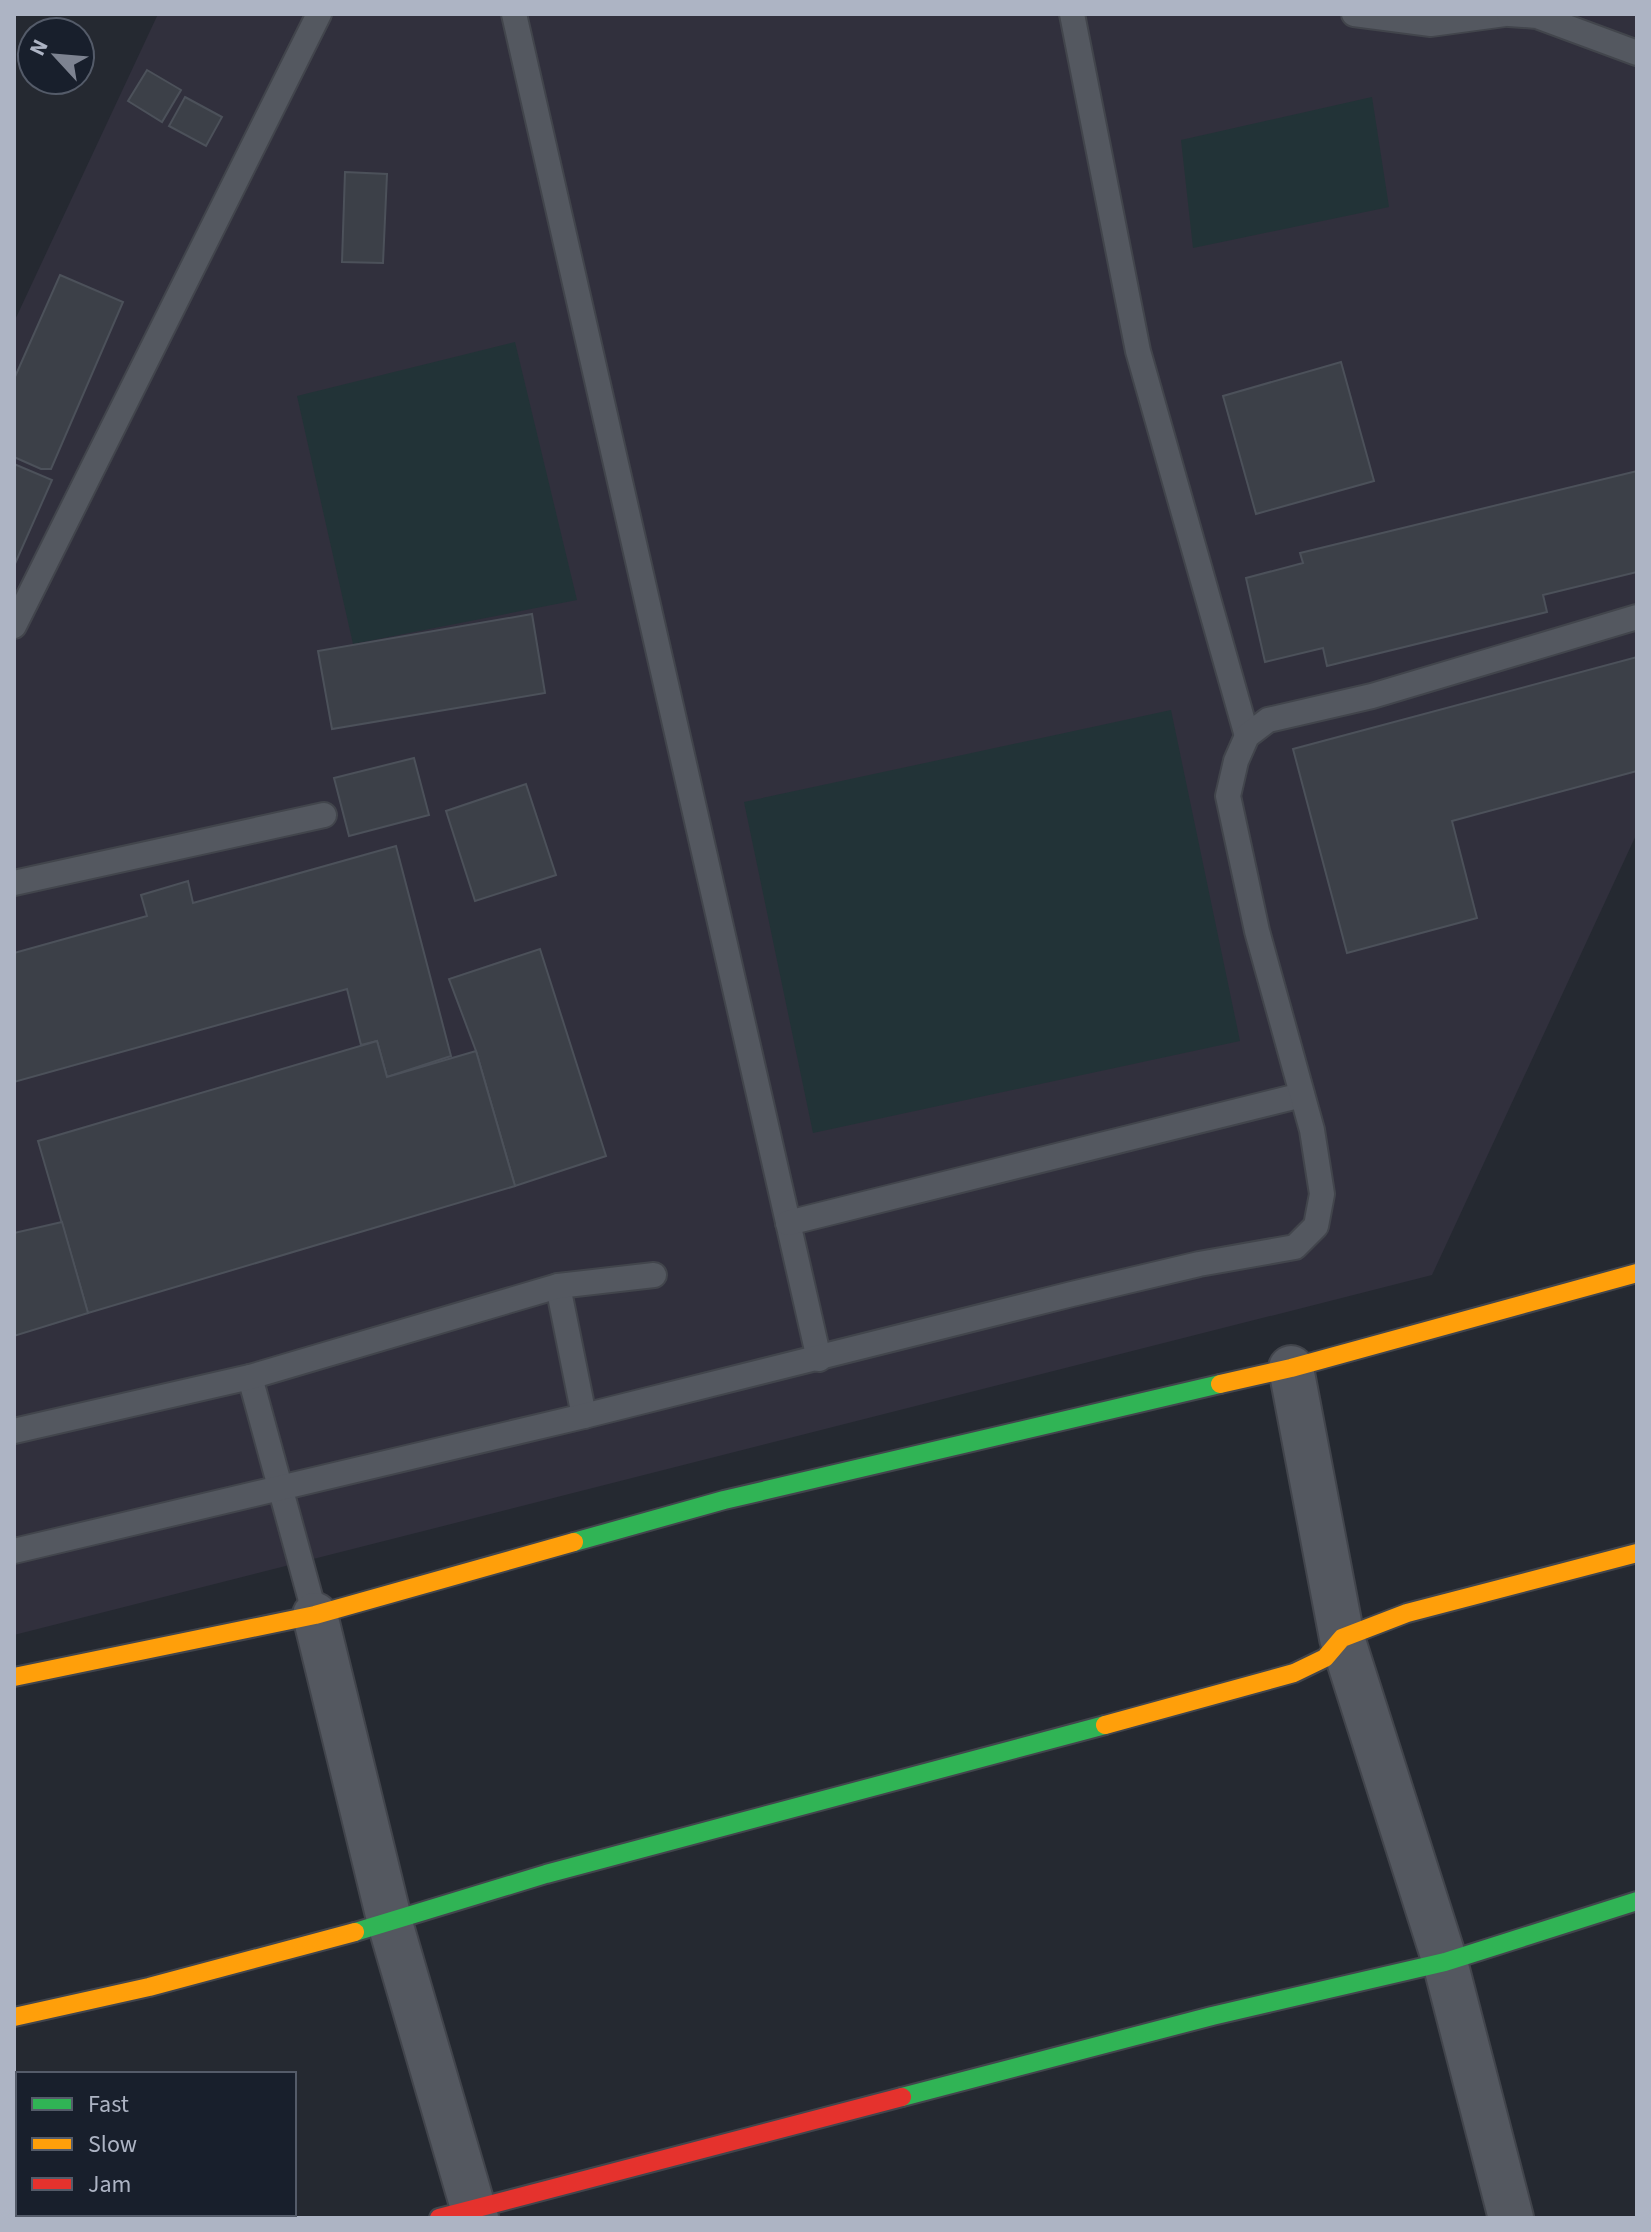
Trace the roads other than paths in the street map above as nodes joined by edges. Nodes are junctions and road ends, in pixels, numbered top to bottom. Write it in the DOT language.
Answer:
graph roads {
  1 [pos="319,14"];
  2 [pos="514,14"];
  3 [pos="1072,14"];
  4 [pos="1354,14"];
  5 [pos="1507,14"];
  6 [pos="1637,53"];
  7 [pos="1637,617"];
  8 [pos="14,626"];
  9 [pos="1247,736"];
  10 [pos="324,815"];
  11 [pos="14,883"];
  12 [pos="1302,1095"];
  13 [pos="788,1223"];
  14 [pos="1637,1273"];
  15 [pos="654,1275"];
  16 [pos="558,1286"];
  17 [pos="819,1359"];
  18 [pos="1291,1368"];
  19 [pos="250,1377"];
  20 [pos="584,1416"];
  21 [pos="14,1431"];
  22 [pos="281,1488"];
  23 [pos="14,1551"];
  24 [pos="1637,1553"];
  25 [pos="315,1615"];
  26 [pos="1342,1638"];
  27 [pos="14,1677"];
  28 [pos="1637,1901"];
  29 [pos="390,1923"];
  30 [pos="1445,1962"];
  31 [pos="14,2017"];
  32 [pos="463,2215"];
  33 [pos="1511,2218"];
  1 -- 8 [label="lane"];
  2 -- 13 [label="lane"];
  3 -- 9 [label="lane"];
  4 -- 5 [label="lane"];
  5 -- 6 [label="lane"];
  7 -- 9 [label="lane"];
  9 -- 12 [label="lane"];
  10 -- 11 [label="lane"];
  12 -- 13 [label="lane"];
  12 -- 17 [label="lane"];
  13 -- 17 [label="lane"];
  14 -- 18 [label="street"];
  15 -- 16 [label="lane"];
  16 -- 19 [label="lane"];
  16 -- 20 [label="lane"];
  17 -- 20 [label="lane"];
  18 -- 25 [label="street"];
  18 -- 26 [label="street"];
  19 -- 21 [label="lane"];
  19 -- 22 [label="lane"];
  20 -- 22 [label="lane"];
  22 -- 23 [label="lane"];
  22 -- 25 [label="lane"];
  24 -- 26 [label="street"];
  25 -- 27 [label="street"];
  25 -- 29 [label="street"];
  26 -- 29 [label="street"];
  26 -- 30 [label="street"];
  28 -- 30 [label="street"];
  29 -- 31 [label="street"];
  29 -- 32 [label="street"];
  30 -- 32 [label="street"];
  30 -- 33 [label="street"];
}
